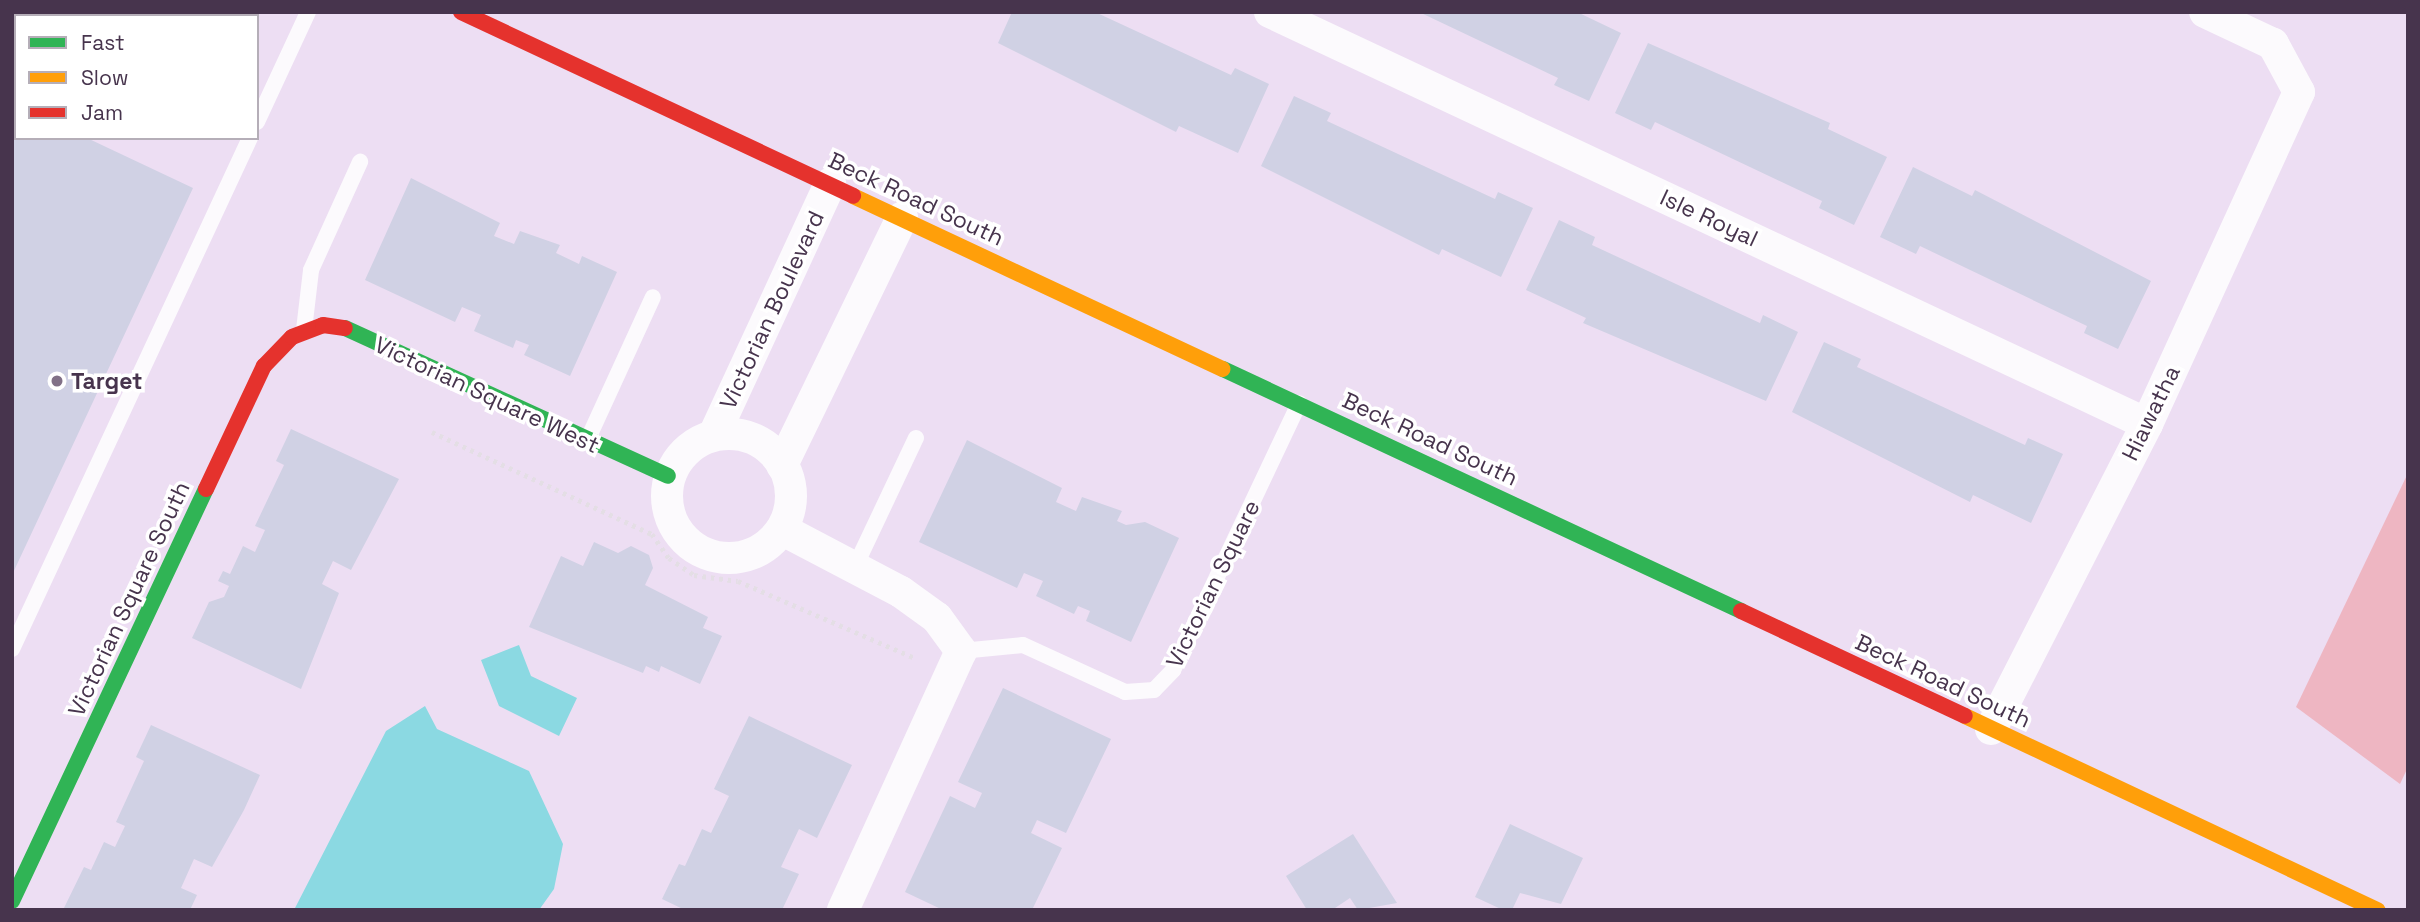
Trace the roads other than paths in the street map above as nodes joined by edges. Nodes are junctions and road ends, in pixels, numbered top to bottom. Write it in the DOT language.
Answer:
graph roads {
  1 [pos="308,12"];
  2 [pos="461,12"];
  3 [pos="1270,12"];
  4 [pos="2205,12"];
  5 [pos="259,118"];
  6 [pos="249,140"];
  7 [pos="360,162"];
  8 [pos="830,184"];
  9 [pos="902,218"];
  10 [pos="653,296"];
  11 [pos="304,331"];
  12 [pos="1299,403"];
  13 [pos="2147,424"];
  14 [pos="713,435"];
  15 [pos="916,438"];
  16 [pos="587,442"];
  17 [pos="782,465"];
  18 [pos="668,476"];
  19 [pos="783,530"];
  20 [pos="853,569"];
  21 [pos="12,649"];
  22 [pos="961,650"];
  23 [pos="1991,729"];
  24 [pos="12,901"];
  25 [pos="843,910"];
  26 [pos="2378,910"];
  1 -- 5 [label="lane"];
  2 -- 8 [label="main road, Beck Road South"];
  3 -- 13 [label="street, Isle Royal"];
  4 -- 13 [label="street, Hiawatha"];
  6 -- 21 [label="lane"];
  7 -- 11 [label="lane"];
  8 -- 9 [label="main road, Beck Road South"];
  8 -- 14 [label="street, Victorian Boulevard"];
  9 -- 12 [label="main road, Beck Road South"];
  9 -- 17 [label="street"];
  10 -- 16 [label="lane"];
  11 -- 16 [label="main road, Victorian Square West"];
  11 -- 24 [label="main road, Victorian Square South"];
  12 -- 22 [label="lane, Victorian Square"];
  12 -- 23 [label="main road, Beck Road South"];
  13 -- 23 [label="street, Hiawatha"];
  14 -- 17 [label="street"];
  14 -- 18 [label="street"];
  15 -- 20 [label="lane"];
  16 -- 18 [label="main road, Victorian Square West"];
  17 -- 19 [label="street"];
  18 -- 19 [label="street"];
  19 -- 20 [label="street"];
  20 -- 22 [label="street"];
  22 -- 25 [label="street"];
  23 -- 26 [label="main road, Beck Road South"];
}
